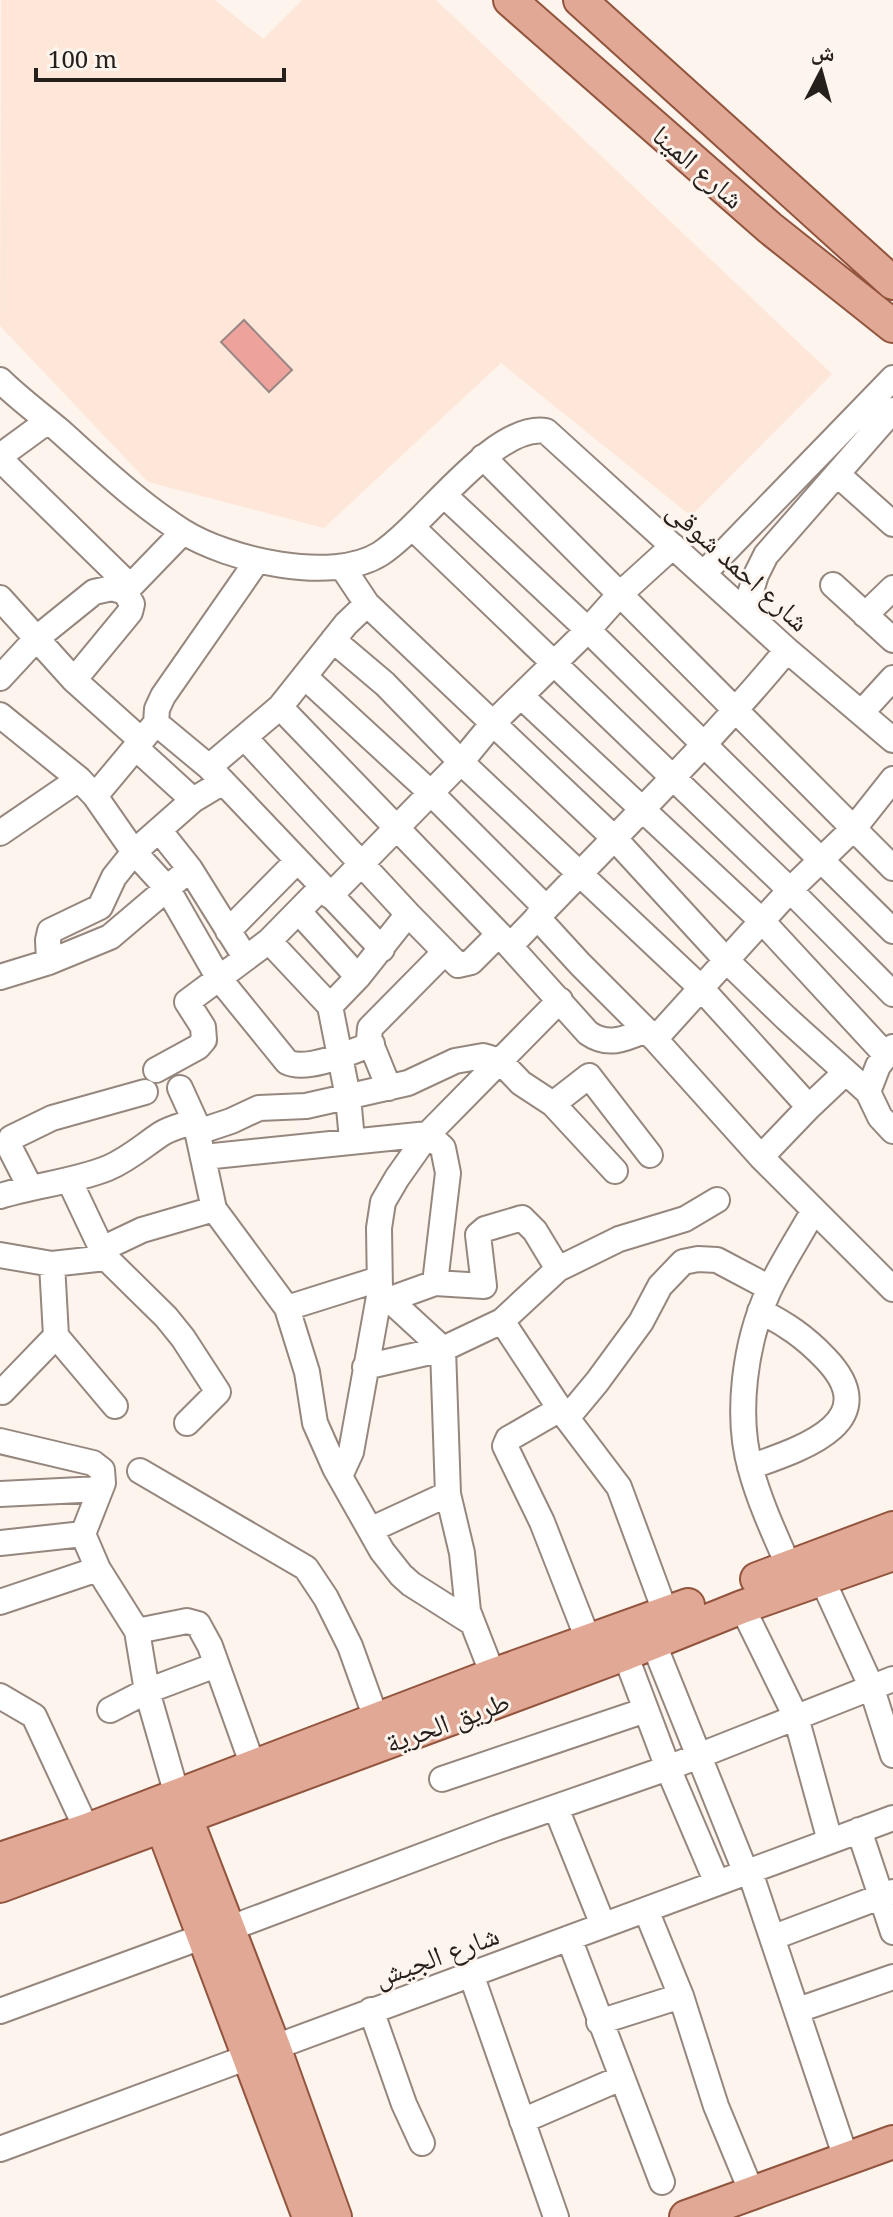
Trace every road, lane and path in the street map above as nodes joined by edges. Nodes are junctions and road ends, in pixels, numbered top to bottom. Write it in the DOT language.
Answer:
graph roads {
  1 [pos="510,0"];
  2 [pos="580,0"];
  3 [pos="800,199"];
  4 [pos="770,228"];
  5 [pos="893,283"];
  6 [pos="893,326"];
  7 [pos="893,378"];
  8 [pos="1,382"];
  9 [pos="892,412"];
  10 [pos="48,421"];
  11 [pos="483,457"];
  12 [pos="0,458"];
  13 [pos="837,474"];
  14 [pos="445,496"];
  15 [pos="893,524"];
  16 [pos="413,528"];
  17 [pos="183,532"];
  18 [pos="673,546"];
  19 [pos="257,561"];
  20 [pos="343,568"];
  21 [pos="704,573"];
  22 [pos="833,585"];
  23 [pos="893,588"];
  24 [pos="127,589"];
  25 [pos="619,595"];
  26 [pos="0,598"];
  27 [pos="367,604"];
  28 [pos="745,610"];
  29 [pos="865,615"];
  30 [pos="588,630"];
  31 [pos="37,638"];
  32 [pos="333,640"];
  33 [pos="893,640"];
  34 [pos="787,650"];
  35 [pos="554,665"];
  36 [pos="305,677"];
  37 [pos="0,678"];
  38 [pos="893,678"];
  39 [pos="74,680"];
  40 [pos="521,696"];
  41 [pos="280,707"];
  42 [pos="737,711"];
  43 [pos="862,712"];
  44 [pos="0,715"];
  45 [pos="493,723"];
  46 [pos="145,737"];
  47 [pos="245,738"];
  48 [pos="893,740"];
  49 [pos="704,744"];
  50 [pos="461,762"];
  51 [pos="216,775"];
  52 [pos="673,777"];
  53 [pos="893,779"];
  54 [pos="87,787"];
  55 [pos="430,792"];
  56 [pos="193,800"];
  57 [pos="643,811"];
  58 [pos="397,826"];
  59 [pos="855,827"];
  60 [pos="159,830"];
  61 [pos="0,833"];
  62 [pos="615,839"];
  63 [pos="134,852"];
  64 [pos="822,859"];
  65 [pos="297,861"];
  66 [pos="362,861"];
  67 [pos="893,868"];
  68 [pos="190,869"];
  69 [pos="581,873"];
  70 [pos="167,888"];
  71 [pos="790,890"];
  72 [pos="326,891"];
  73 [pos="100,907"];
  74 [pos="299,912"];
  75 [pos="541,913"];
  76 [pos="408,914"];
  77 [pos="762,921"];
  78 [pos="228,931"];
  79 [pos="893,931"];
  80 [pos="110,937"];
  81 [pos="505,939"];
  82 [pos="269,941"];
  83 [pos="382,949"];
  84 [pos="445,952"];
  85 [pos="245,957"];
  86 [pos="727,961"];
  87 [pos="49,962"];
  88 [pos="0,977"];
  89 [pos="218,977"];
  90 [pos="358,977"];
  91 [pos="700,987"];
  92 [pos="893,994"];
  93 [pos="560,1000"];
  94 [pos="330,1006"];
  95 [pos="651,1034"];
  96 [pos="616,1041"];
  97 [pos="372,1044"];
  98 [pos="889,1051"];
  99 [pos="340,1056"];
  100 [pos="500,1061"];
  101 [pos="846,1072"];
  102 [pos="589,1076"];
  103 [pos="180,1088"];
  104 [pos="389,1088"];
  105 [pos="868,1092"];
  106 [pos="348,1097"];
  107 [pos="553,1104"];
  108 [pos="809,1107"];
  109 [pos="197,1126"];
  110 [pos="893,1131"];
  111 [pos="428,1134"];
  112 [pos="352,1140"];
  113 [pos="650,1155"];
  114 [pos="204,1157"];
  115 [pos="761,1157"];
  116 [pos="615,1171"];
  117 [pos="70,1182"];
  118 [pos="30,1187"];
  119 [pos="0,1196"];
  120 [pos="717,1200"];
  121 [pos="214,1209"];
  122 [pos="814,1210"];
  123 [pos="104,1253"];
  124 [pos="0,1255"];
  125 [pos="52,1264"];
  126 [pos="558,1269"];
  127 [pos="435,1283"];
  128 [pos="770,1288"];
  129 [pos="893,1289"];
  130 [pos="382,1290"];
  131 [pos="287,1308"];
  132 [pos="760,1311"];
  133 [pos="502,1321"];
  134 [pos="56,1336"];
  135 [pos="443,1349"];
  136 [pos="365,1367"];
  137 [pos="2,1392"];
  138 [pos="115,1406"];
  139 [pos="564,1414"];
  140 [pos="187,1423"];
  141 [pos="0,1441"];
  142 [pos="750,1467"];
  143 [pos="140,1471"];
  144 [pos="340,1476"];
  145 [pos="100,1489"];
  146 [pos="0,1494"];
  147 [pos="448,1494"];
  148 [pos="893,1528"];
  149 [pos="370,1530"];
  150 [pos="83,1534"];
  151 [pos="0,1543"];
  152 [pos="893,1554"];
  153 [pos="789,1567"];
  154 [pos="98,1569"];
  155 [pos="822,1579"];
  156 [pos="0,1602"];
  157 [pos="742,1607"];
  158 [pos="471,1622"];
  159 [pos="137,1631"];
  160 [pos="648,1637"];
  161 [pos="589,1642"];
  162 [pos="216,1665"];
  163 [pos="493,1675"];
  164 [pos="882,1682"];
  165 [pos="147,1691"];
  166 [pos="0,1696"];
  167 [pos="110,1710"];
  168 [pos="646,1710"];
  169 [pos="796,1717"];
  170 [pos="377,1721"];
  171 [pos="893,1755"];
  172 [pos="697,1757"];
  173 [pos="253,1766"];
  174 [pos="668,1768"];
  175 [pos="442,1779"];
  176 [pos="556,1808"];
  177 [pos="170,1811"];
  178 [pos="893,1818"];
  179 [pos="87,1830"];
  180 [pos="859,1830"];
  181 [pos="830,1841"];
  182 [pos="0,1859"];
  183 [pos="748,1873"];
  184 [pos="717,1883"];
  185 [pos="0,1886"];
  186 [pos="887,1894"];
  187 [pos="646,1910"];
  188 [pos="603,1925"];
  189 [pos="893,1932"];
  190 [pos="216,1933"];
  191 [pos="774,1937"];
  192 [pos="569,1938"];
  193 [pos="471,1974"];
  194 [pos="893,1977"];
  195 [pos="681,1996"];
  196 [pos="371,2010"];
  197 [pos="798,2010"];
  198 [pos="0,2011"];
  199 [pos="599,2022"];
  200 [pos="261,2051"];
  201 [pos="621,2078"];
  202 [pos="522,2121"];
  203 [pos="893,2142"];
  204 [pos="422,2143"];
  205 [pos="0,2149"];
  206 [pos="846,2158"];
  207 [pos="893,2161"];
  208 [pos="662,2182"];
  209 [pos="724,2210"];
  210 [pos="310,2215"];
  211 [pos="556,2217"];
  1 -- 4 [label="main road, شارع المينا"];
  2 -- 3 [label="main road, شارع المينا"];
  3 -- 4 [label="main road"];
  3 -- 5 [label="main road, شارع المينا"];
  4 -- 6 [label="main road, شارع المينا"];
  7 -- 21 [label="street"];
  8 -- 10 [label="street"];
  9 -- 13 [label="street"];
  10 -- 12 [label="street"];
  10 -- 17 [label="street"];
  11 -- 14 [label="street"];
  11 -- 18 [label="street, شارع احمد شوقى"];
  11 -- 25 [label="street"];
  12 -- 24 [label="street"];
  13 -- 15 [label="street"];
  13 -- 28 [label="street"];
  14 -- 16 [label="street"];
  14 -- 30 [label="street"];
  16 -- 20 [label="street"];
  16 -- 35 [label="street"];
  17 -- 19 [label="street"];
  17 -- 24 [label="street"];
  18 -- 21 [label="street, شارع احمد شوقى"];
  18 -- 25 [label="street"];
  19 -- 20 [label="street"];
  19 -- 46 [label="street"];
  20 -- 27 [label="street"];
  21 -- 28 [label="street, شارع احمد شوقى"];
  22 -- 29 [label="street"];
  23 -- 29 [label="street"];
  24 -- 31 [label="street"];
  24 -- 39 [label="street"];
  25 -- 30 [label="street"];
  25 -- 42 [label="street"];
  26 -- 31 [label="street"];
  27 -- 32 [label="street"];
  27 -- 45 [label="street"];
  28 -- 34 [label="street, شارع احمد شوقى"];
  29 -- 33 [label="street"];
  30 -- 35 [label="street"];
  30 -- 49 [label="street"];
  31 -- 37 [label="street"];
  31 -- 39 [label="street"];
  32 -- 36 [label="street"];
  32 -- 50 [label="street"];
  34 -- 42 [label="street"];
  34 -- 43 [label="street, شارع احمد شوقى"];
  35 -- 40 [label="street"];
  35 -- 52 [label="street"];
  36 -- 41 [label="street"];
  36 -- 55 [label="street"];
  38 -- 43 [label="street"];
  39 -- 46 [label="street"];
  40 -- 45 [label="street"];
  40 -- 57 [label="street"];
  41 -- 47 [label="street"];
  41 -- 58 [label="street"];
  42 -- 49 [label="street"];
  42 -- 59 [label="street"];
  43 -- 48 [label="street, شارع احمد شوقى"];
  44 -- 54 [label="street"];
  45 -- 50 [label="street"];
  45 -- 62 [label="street"];
  46 -- 51 [label="street"];
  46 -- 54 [label="street"];
  46 -- 56 [label="street"];
  47 -- 51 [label="street"];
  47 -- 66 [label="street"];
  49 -- 52 [label="street"];
  49 -- 64 [label="street"];
  50 -- 55 [label="street"];
  50 -- 69 [label="street"];
  51 -- 56 [label="street"];
  51 -- 65 [label="street"];
  52 -- 57 [label="street"];
  52 -- 71 [label="street"];
  53 -- 59 [label="street"];
  54 -- 61 [label="street"];
  54 -- 63 [label="street"];
  55 -- 58 [label="street"];
  55 -- 75 [label="street"];
  56 -- 60 [label="street"];
  57 -- 62 [label="street"];
  57 -- 77 [label="street"];
  58 -- 66 [label="street"];
  58 -- 81 [label="street"];
  59 -- 64 [label="street"];
  59 -- 67 [label="street"];
  60 -- 63 [label="street"];
  60 -- 68 [label="street"];
  62 -- 69 [label="street"];
  62 -- 86 [label="street"];
  63 -- 70 [label="street"];
  63 -- 73 [label="street"];
  64 -- 71 [label="street"];
  64 -- 79 [label="street"];
  65 -- 72 [label="street"];
  65 -- 78 [label="street"];
  66 -- 72 [label="street"];
  66 -- 76 [label="street"];
  68 -- 70 [label="street"];
  68 -- 78 [label="street"];
  69 -- 75 [label="street"];
  69 -- 91 [label="street"];
  70 -- 80 [label="street"];
  70 -- 89 [label="street"];
  71 -- 77 [label="street"];
  71 -- 92 [label="street"];
  72 -- 74 [label="street"];
  72 -- 83 [label="street"];
  73 -- 80 [label="street"];
  73 -- 87 [label="street"];
  74 -- 82 [label="street"];
  74 -- 90 [label="street"];
  75 -- 81 [label="street"];
  75 -- 95 [label="street"];
  76 -- 83 [label="street"];
  76 -- 84 [label="street"];
  77 -- 86 [label="street"];
  77 -- 98 [label="street"];
  78 -- 85 [label="street"];
  80 -- 87 [label="street"];
  81 -- 84 [label="street"];
  81 -- 93 [label="street"];
  82 -- 85 [label="street"];
  82 -- 94 [label="street"];
  83 -- 90 [label="street"];
  84 -- 97 [label="street"];
  85 -- 89 [label="street"];
  86 -- 91 [label="street"];
  86 -- 101 [label="street"];
  87 -- 88 [label="street"];
  89 -- 99 [label="street"];
  89 -- 118 [label="street"];
  90 -- 94 [label="street"];
  91 -- 95 [label="street"];
  91 -- 108 [label="street"];
  93 -- 96 [label="street"];
  93 -- 100 [label="street"];
  94 -- 99 [label="street"];
  95 -- 96 [label="street"];
  95 -- 115 [label="street"];
  96 -- 102 [label="street"];
  97 -- 99 [label="street"];
  97 -- 104 [label="street"];
  98 -- 105 [label="street"];
  99 -- 106 [label="street"];
  100 -- 104 [label="street"];
  100 -- 107 [label="street"];
  100 -- 111 [label="street"];
  101 -- 105 [label="street"];
  101 -- 108 [label="street"];
  102 -- 107 [label="street"];
  102 -- 113 [label="street"];
  103 -- 109 [label="street"];
  104 -- 106 [label="street"];
  105 -- 110 [label="street"];
  106 -- 109 [label="street"];
  106 -- 112 [label="street"];
  107 -- 116 [label="street"];
  108 -- 115 [label="street"];
  109 -- 114 [label="street"];
  109 -- 117 [label="street"];
  111 -- 112 [label="street"];
  111 -- 127 [label="street"];
  111 -- 130 [label="street"];
  112 -- 114 [label="street"];
  114 -- 121 [label="street"];
  115 -- 122 [label="street"];
  117 -- 118 [label="street"];
  117 -- 123 [label="street"];
  118 -- 119 [label="street"];
  120 -- 126 [label="street"];
  121 -- 123 [label="street"];
  121 -- 131 [label="street"];
  122 -- 128 [label="street"];
  122 -- 129 [label="street"];
  123 -- 125 [label="street"];
  123 -- 140 [label="street"];
  124 -- 125 [label="street"];
  125 -- 134 [label="street"];
  126 -- 127 [label="street"];
  126 -- 133 [label="street"];
  127 -- 130 [label="street"];
  128 -- 132 [label="street"];
  128 -- 139 [label="street"];
  130 -- 131 [label="street"];
  130 -- 135 [label="street"];
  130 -- 136 [label="street"];
  131 -- 144 [label="street"];
  132 -- 142 [label="street"];
  132 -- 142 [label="street"];
  133 -- 135 [label="street"];
  133 -- 139 [label="street"];
  134 -- 137 [label="street"];
  134 -- 138 [label="street"];
  135 -- 136 [label="street"];
  135 -- 147 [label="street"];
  136 -- 144 [label="street"];
  139 -- 160 [label="street"];
  139 -- 161 [label="street"];
  141 -- 145 [label="street"];
  142 -- 153 [label="street"];
  143 -- 170 [label="street"];
  144 -- 149 [label="street"];
  145 -- 146 [label="street"];
  145 -- 150 [label="street"];
  147 -- 149 [label="street"];
  147 -- 158 [label="street"];
  148 -- 153 [label="main road, طريق الحرية"];
  149 -- 158 [label="street"];
  150 -- 151 [label="street"];
  150 -- 154 [label="street"];
  152 -- 155 [label="main road, طريق الحرية"];
  153 -- 160 [label="main road, طريق الحرية"];
  154 -- 156 [label="street"];
  154 -- 159 [label="street"];
  155 -- 157 [label="main road, طريق الحرية"];
  155 -- 164 [label="street"];
  157 -- 160 [label="main road, طريق الحرية"];
  157 -- 169 [label="street"];
  158 -- 163 [label="street"];
  159 -- 162 [label="street"];
  159 -- 165 [label="street"];
  160 -- 161 [label="main road, طريق الحرية"];
  160 -- 168 [label="street"];
  160 -- 172 [label="street"];
  160 -- 177 [label="main road, طريق الحرية"];
  161 -- 163 [label="main road, طريق الحرية"];
  162 -- 165 [label="street"];
  162 -- 173 [label="street"];
  163 -- 170 [label="main road, طريق الحرية"];
  164 -- 169 [label="street"];
  164 -- 171 [label="street"];
  165 -- 167 [label="street"];
  165 -- 177 [label="street"];
  166 -- 179 [label="street"];
  168 -- 174 [label="street"];
  168 -- 175 [label="street"];
  169 -- 172 [label="street"];
  169 -- 181 [label="street"];
  170 -- 173 [label="main road, طريق الحرية"];
  172 -- 174 [label="street"];
  172 -- 183 [label="street"];
  173 -- 177 [label="main road, طريق الحرية"];
  174 -- 176 [label="street"];
  174 -- 184 [label="street"];
  176 -- 188 [label="street"];
  176 -- 190 [label="street"];
  177 -- 179 [label="main road, طريق الحرية"];
  177 -- 185 [label="main road, طريق الحرية"];
  177 -- 190 [label="main road"];
  178 -- 180 [label="street, شارع الجيش"];
  179 -- 182 [label="main road, طريق الحرية"];
  180 -- 181 [label="street, شارع الجيش"];
  180 -- 186 [label="street"];
  181 -- 183 [label="street, شارع الجيش"];
  183 -- 184 [label="street, شارع الجيش"];
  183 -- 191 [label="street"];
  184 -- 187 [label="street, شارع الجيش"];
  186 -- 189 [label="street"];
  186 -- 191 [label="street"];
  187 -- 188 [label="street, شارع الجيش"];
  187 -- 195 [label="street"];
  188 -- 192 [label="street, شارع الجيش"];
  190 -- 198 [label="street"];
  190 -- 200 [label="main road"];
  191 -- 197 [label="street"];
  192 -- 193 [label="street, شارع الجيش"];
  192 -- 199 [label="street"];
  193 -- 196 [label="street, شارع الجيش"];
  193 -- 202 [label="street"];
  194 -- 197 [label="street"];
  195 -- 199 [label="street"];
  195 -- 209 [label="street"];
  196 -- 200 [label="street, شارع الجيش"];
  196 -- 204 [label="street"];
  197 -- 206 [label="street"];
  199 -- 201 [label="street"];
  200 -- 205 [label="street, شارع الجيش"];
  200 -- 210 [label="main road"];
  201 -- 202 [label="street"];
  201 -- 208 [label="street"];
  202 -- 211 [label="street"];
  203 -- 206 [label="main road"];
  206 -- 209 [label="main road"];
  207 -- 209 [label="main road"];
}
